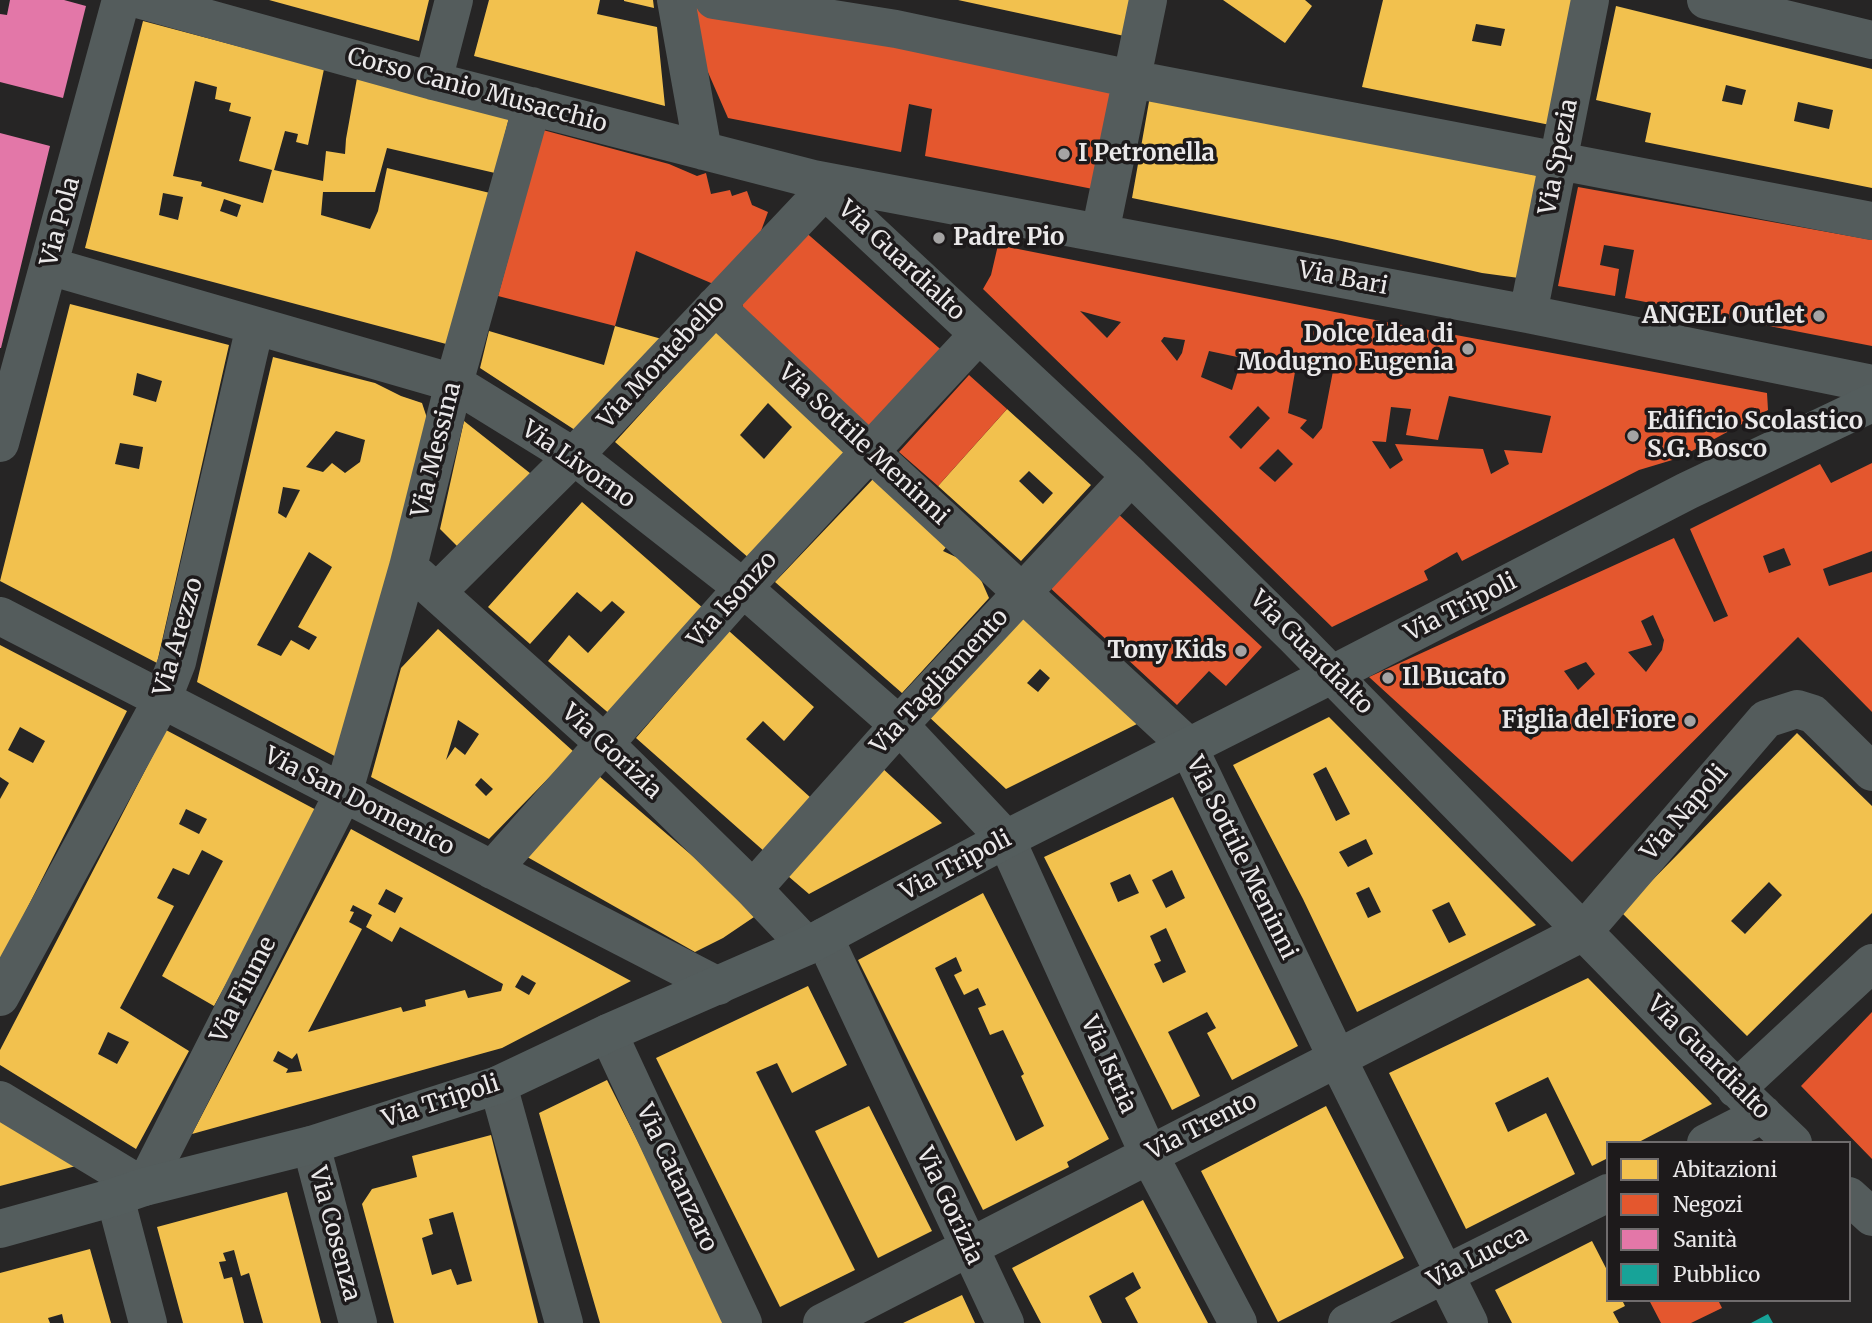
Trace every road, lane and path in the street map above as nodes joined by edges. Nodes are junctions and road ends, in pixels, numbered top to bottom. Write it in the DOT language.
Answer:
graph roads {
  1 [pos="121,0"];
  2 [pos="141,0"];
  3 [pos="454,0"];
  4 [pos="676,0"];
  5 [pos="714,0"];
  6 [pos="1148,0"];
  7 [pos="1590,0"];
  8 [pos="1706,0"];
  9 [pos="899,14"];
  10 [pos="1872,40"];
  11 [pos="1132,79"];
  12 [pos="433,81"];
  13 [pos="532,106"];
  14 [pos="703,151"];
  15 [pos="1558,162"];
  16 [pos="819,184"];
  17 [pos="1872,221"];
  18 [pos="1100,233"];
  19 [pos="50,266"];
  20 [pos="715,306"];
  21 [pos="1528,314"];
  22 [pos="255,326"];
  23 [pos="979,334"];
  24 [pos="454,383"];
  25 [pos="1872,384"];
  26 [pos="1872,404"];
  27 [pos="0,443"];
  28 [pos="870,452"];
  29 [pos="573,457"];
  30 [pos="1131,476"];
  31 [pos="408,567"];
  32 [pos="743,589"];
  33 [pos="437,592"];
  34 [pos="1022,593"];
  35 [pos="0,616"];
  36 [pos="1333,674"];
  37 [pos="162,700"];
  38 [pos="899,725"];
  39 [pos="605,744"];
  40 [pos="1188,746"];
  41 [pos="1872,772"];
  42 [pos="343,794"];
  43 [pos="1006,839"];
  44 [pos="492,870"];
  45 [pos="753,890"];
  46 [pos="1583,932"];
  47 [pos="815,941"];
  48 [pos="1872,963"];
  49 [pos="718,986"];
  50 [pos="0,998"];
  51 [pos="608,1033"];
  52 [pos="1337,1058"];
  53 [pos="498,1085"];
  54 [pos="0,1100"];
  55 [pos="1750,1101"];
  56 [pos="1708,1141"];
  57 [pos="1791,1141"];
  58 [pos="311,1144"];
  59 [pos="1149,1155"];
  60 [pos="130,1192"];
  61 [pos="1606,1194"];
  62 [pos="1851,1198"];
  63 [pos="1872,1217"];
  64 [pos="0,1229"];
  65 [pos="968,1247"];
  66 [pos="1444,1275"];
  67 [pos="148,1323"];
  68 [pos="358,1323"];
  69 [pos="564,1323"];
  70 [pos="743,1323"];
  71 [pos="822,1323"];
  72 [pos="1005,1323"];
  73 [pos="1238,1323"];
  74 [pos="1347,1323"];
  75 [pos="1469,1323"];
  1 -- 19 [label="street, Via Pola"];
  2 -- 12 [label="street, Corso Canio Musacchio"];
  3 -- 12 [label="street"];
  4 -- 14 [label="street"];
  5 -- 9 [label="street"];
  6 -- 11 [label="street"];
  7 -- 15 [label="street, Via Spezia"];
  8 -- 10 [label="street"];
  9 -- 11 [label="street"];
  11 -- 15 [label="street"];
  11 -- 18 [label="street"];
  12 -- 13 [label="street, Corso Canio Musacchio"];
  13 -- 14 [label="street, Corso Canio Musacchio"];
  13 -- 24 [label="street, Via Messina"];
  14 -- 16 [label="street, Corso Canio Musacchio"];
  15 -- 17 [label="street"];
  15 -- 21 [label="street, Via Spezia"];
  16 -- 18 [label="street, Via Bari"];
  16 -- 20 [label="street, Via Montebello"];
  16 -- 23 [label="street, Via Guardialto"];
  18 -- 21 [label="street, Via Bari"];
  19 -- 22 [label="street, Via Livorno"];
  19 -- 27 [label="street, Via Pola"];
  20 -- 28 [label="street, Via Sottile Meninni"];
  20 -- 29 [label="street, Via Montebello"];
  21 -- 25 [label="street, Via Bari"];
  22 -- 24 [label="street, Via Livorno"];
  22 -- 37 [label="street, Via Arezzo"];
  23 -- 28 [label="street, Via Isonzo"];
  23 -- 30 [label="street, Via Guardialto"];
  24 -- 29 [label="street, Via Livorno"];
  24 -- 31 [label="street, Via Messina"];
  26 -- 36 [label="main road, Via Tripoli"];
  28 -- 32 [label="street, Via Isonzo"];
  28 -- 34 [label="street, Via Sottile Meninni"];
  29 -- 32 [label="street, Via Livorno"];
  29 -- 33 [label="street, Via Montebello"];
  30 -- 34 [label="street, Via Tagliamento"];
  30 -- 36 [label="street, Via Guardialto"];
  31 -- 33 [label="street, Via Gorizia"];
  31 -- 42 [label="street, Via Messina"];
  32 -- 38 [label="street, Via Livorno"];
  32 -- 39 [label="street, Via Isonzo"];
  33 -- 39 [label="street, Via Gorizia"];
  34 -- 38 [label="street, Via Tagliamento"];
  34 -- 40 [label="street, Via Sottile Meninni"];
  35 -- 37 [label="street, Via San Domenico"];
  36 -- 40 [label="main road, Via Tripoli"];
  36 -- 46 [label="street, Via Guardialto"];
  37 -- 42 [label="street, Via San Domenico"];
  37 -- 50 [label="street, Via Arezzo"];
  38 -- 43 [label="street, Via Livorno"];
  38 -- 45 [label="street, Via Tagliamento"];
  39 -- 44 [label="street, Via Isonzo"];
  39 -- 45 [label="street, Via Gorizia"];
  40 -- 43 [label="main road, Via Tripoli"];
  40 -- 52 [label="street, Via Sottile Meninni"];
  41 -- 46 [label="street, Via Napoli"];
  42 -- 44 [label="street, Via San Domenico"];
  42 -- 60 [label="street, Via Fiume"];
  43 -- 47 [label="main road, Via Tripoli"];
  43 -- 59 [label="street, Via Istria"];
  44 -- 49 [label="street, Via San Domenico"];
  45 -- 47 [label="street, Via Gorizia"];
  46 -- 52 [label="street, Via Trento"];
  46 -- 55 [label="street, Via Guardialto"];
  47 -- 49 [label="main road, Via Tripoli"];
  47 -- 65 [label="street, Via Gorizia"];
  48 -- 55 [label="street"];
  49 -- 51 [label="main road, Via Tripoli"];
  51 -- 53 [label="main road, Via Tripoli"];
  51 -- 70 [label="street, Via Catanzaro"];
  52 -- 59 [label="street, Via Trento"];
  52 -- 66 [label="street, Via Sottile Meninni"];
  53 -- 58 [label="main road, Via Tripoli"];
  53 -- 69 [label="street"];
  54 -- 60 [label="street"];
  55 -- 56 [label="street"];
  55 -- 57 [label="street, Via Guardialto"];
  58 -- 60 [label="main road, Via Tripoli"];
  58 -- 68 [label="street, Via Cosenza"];
  59 -- 65 [label="street, Via Trento"];
  59 -- 73 [label="street, Via Istria"];
  60 -- 64 [label="main road, Via Tripoli"];
  60 -- 67 [label="street"];
  61 -- 66 [label="street, Via Lucca"];
  62 -- 63 [label="street"];
  65 -- 71 [label="street, Via Trento"];
  65 -- 72 [label="street, Via Gorizia"];
  66 -- 74 [label="street, Via Lucca"];
  66 -- 75 [label="street, Via Sottile Meninni"];
}
